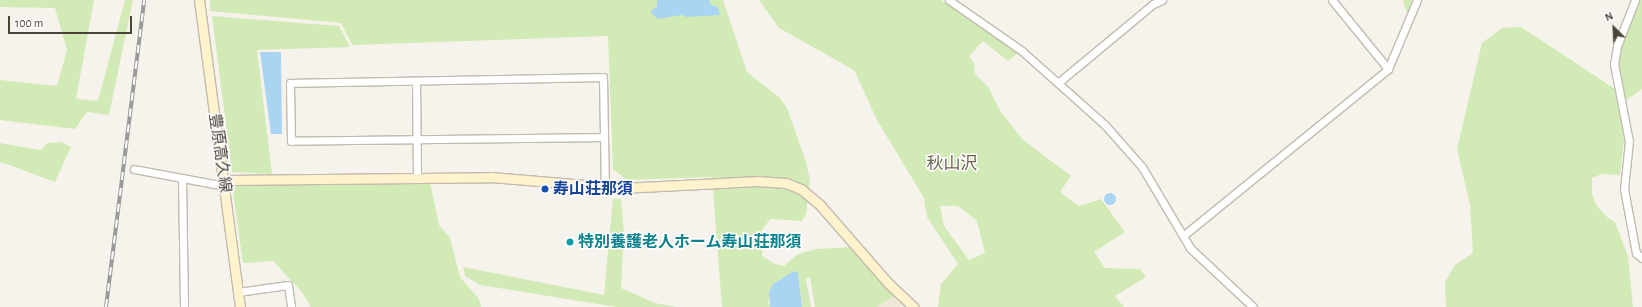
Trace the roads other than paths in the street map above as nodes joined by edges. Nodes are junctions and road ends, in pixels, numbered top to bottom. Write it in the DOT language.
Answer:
graph roads {
  1 [pos="199,0"];
  2 [pos="949,0"];
  3 [pos="1162,0"];
  4 [pos="1332,0"];
  5 [pos="1417,0"];
  6 [pos="1635,0"];
  7 [pos="1153,2"];
  8 [pos="1388,70"];
  9 [pos="416,81"];
  10 [pos="1059,82"];
  11 [pos="604,137"];
  12 [pos="417,139"];
  13 [pos="134,169"];
  14 [pos="182,178"];
  15 [pos="417,178"];
  16 [pos="224,183"];
  17 [pos="605,187"];
  18 [pos="1184,235"];
  19 [pos="1642,258"];
  20 [pos="238,292"];
  21 [pos="184,307"];
  22 [pos="240,307"];
  23 [pos="291,307"];
  24 [pos="914,307"];
  25 [pos="1253,307"];
  1 -- 16 [label="street, 豊原高久線"];
  2 -- 10 [label="street"];
  3 -- 7 [label="street"];
  4 -- 8 [label="street"];
  5 -- 8 [label="street"];
  6 -- 19 [label="street"];
  7 -- 10 [label="street"];
  8 -- 18 [label="street"];
  9 -- 11 [label="street"];
  9 -- 12 [label="street"];
  9 -- 12 [label="street"];
  10 -- 18 [label="street"];
  11 -- 12 [label="street"];
  11 -- 17 [label="street"];
  12 -- 15 [label="street"];
  13 -- 14 [label="street"];
  14 -- 16 [label="street"];
  14 -- 21 [label="street"];
  15 -- 16 [label="street"];
  15 -- 17 [label="street"];
  16 -- 20 [label="street, 豊原高久線"];
  17 -- 24 [label="street"];
  18 -- 25 [label="street"];
  20 -- 22 [label="street, 豊原高久線"];
  20 -- 23 [label="street"];
}
